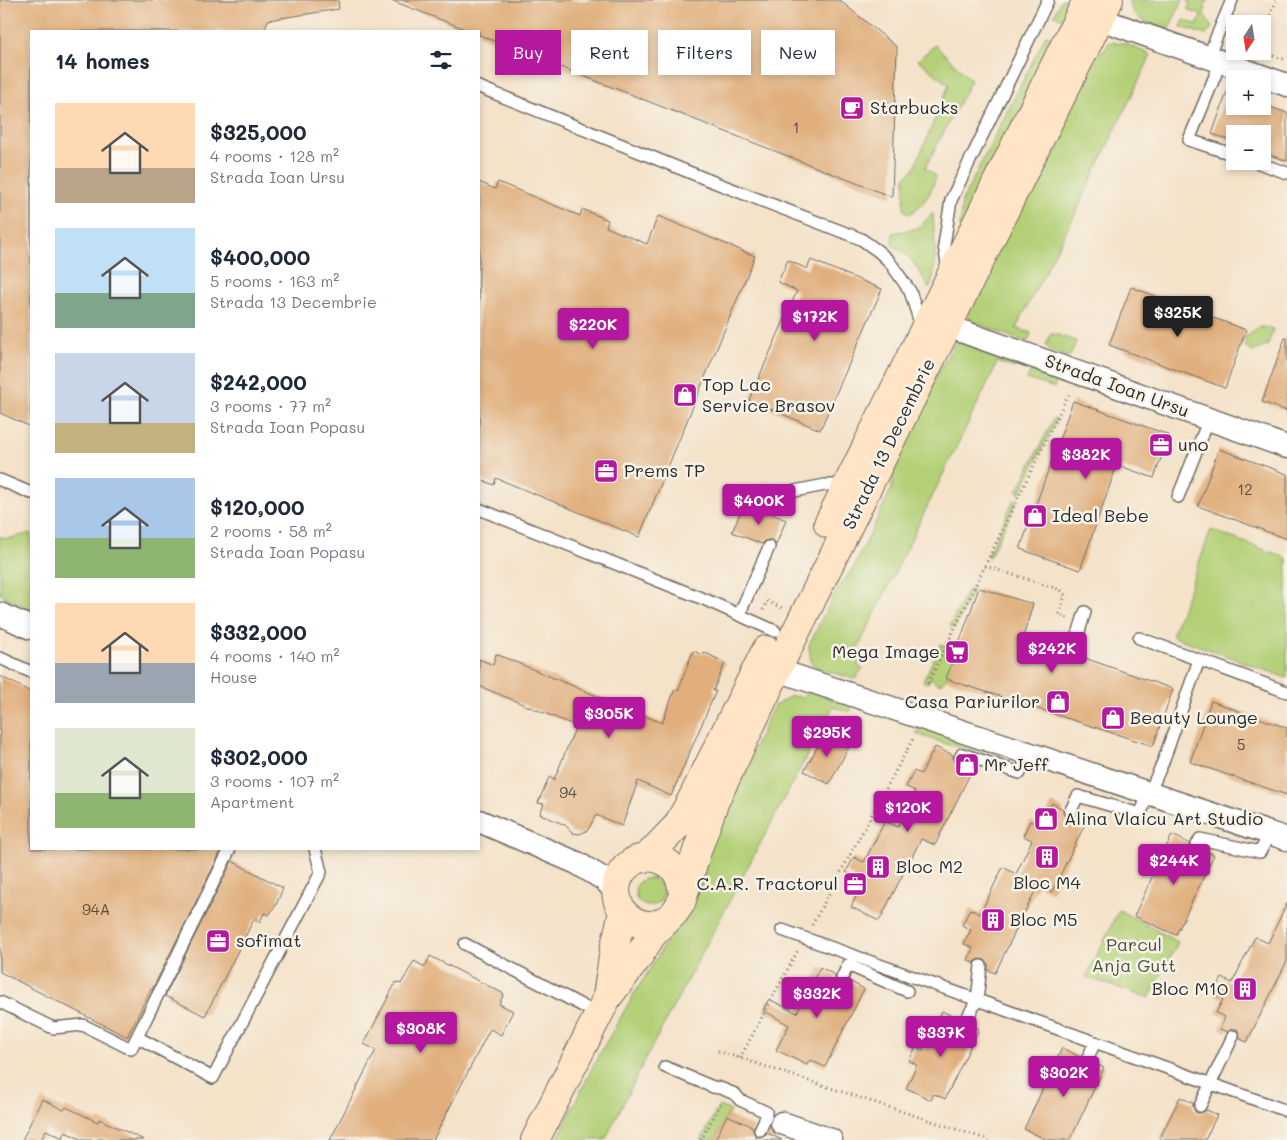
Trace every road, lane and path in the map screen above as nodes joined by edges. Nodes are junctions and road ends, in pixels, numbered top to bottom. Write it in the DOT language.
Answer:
graph roads {
  1 [pos="1232,0"];
  2 [pos="1276,0"];
  3 [pos="1046,1"];
  4 [pos="1098,6"];
  5 [pos="1271,15"];
  6 [pos="1214,59"];
  7 [pos="1287,85"];
  8 [pos="480,87"];
  9 [pos="1226,153"];
  10 [pos="1271,167"];
  11 [pos="1287,173"];
  12 [pos="949,278"];
  13 [pos="935,328"];
  14 [pos="1071,388"];
  15 [pos="1209,419"];
  16 [pos="1287,447"];
  17 [pos="0,480"];
  18 [pos="847,485"];
  19 [pos="30,493"];
  20 [pos="1178,497"];
  21 [pos="748,504"];
  22 [pos="480,509"];
  23 [pos="769,547"];
  24 [pos="985,566"];
  25 [pos="1085,612"];
  26 [pos="0,614"];
  27 [pos="739,615"];
  28 [pos="1077,621"];
  29 [pos="30,628"];
  30 [pos="775,631"];
  31 [pos="1139,638"];
  32 [pos="1072,654"];
  33 [pos="0,658"];
  34 [pos="1199,660"];
  35 [pos="777,670"];
  36 [pos="30,672"];
  37 [pos="928,683"];
  38 [pos="1287,692"];
  39 [pos="924,719"];
  40 [pos="1030,754"];
  41 [pos="960,759"];
  42 [pos="1150,794"];
  43 [pos="1070,812"];
  44 [pos="480,821"];
  45 [pos="1278,836"];
  46 [pos="1196,847"];
  47 [pos="230,850"];
  48 [pos="315,850"];
  49 [pos="628,882"];
  50 [pos="683,893"];
  51 [pos="668,919"];
  52 [pos="782,930"];
  53 [pos="805,938"];
  54 [pos="465,944"];
  55 [pos="981,966"];
  56 [pos="842,978"];
  57 [pos="907,991"];
  58 [pos="977,1000"];
  59 [pos="0,1002"];
  60 [pos="602,1006"];
  61 [pos="965,1022"];
  62 [pos="1233,1036"];
  63 [pos="137,1037"];
  64 [pos="1095,1042"];
  65 [pos="718,1051"];
  66 [pos="740,1058"];
  67 [pos="1086,1060"];
  68 [pos="665,1067"];
  69 [pos="1211,1084"];
  70 [pos="710,1086"];
  71 [pos="724,1096"];
  72 [pos="740,1100"];
  73 [pos="1200,1106"];
  74 [pos="1287,1111"];
  75 [pos="782,1123"];
  76 [pos="760,1130"];
  77 [pos="535,1140"];
  78 [pos="701,1140"];
  79 [pos="831,1140"];
  80 [pos="989,1140"];
  1 -- 6 [label="lane"];
  2 -- 5 [label="path"];
  3 -- 12 [label="lane"];
  4 -- 6 [label="street"];
  4 -- 12 [label="main road, Strada 13 Decembrie"];
  4 -- 13 [label="main road, Strada 13 Decembrie"];
  6 -- 7 [label="street"];
  6 -- 9 [label="lane"];
  8 -- 13 [label="lane"];
  10 -- 11 [label="lane"];
  12 -- 13 [label="main road, Strada 13 Decembrie"];
  13 -- 15 [label="street, Strada Ioan Ursu"];
  13 -- 18 [label="main road, Strada 13 Decembrie"];
  13 -- 35 [label="main road, Strada 13 Decembrie"];
  14 -- 24 [label="path"];
  15 -- 16 [label="street, Strada Ioan Ursu"];
  15 -- 20 [label="lane"];
  17 -- 19 [label="lane"];
  18 -- 21 [label="lane"];
  18 -- 30 [label="main road, Strada 13 Decembrie"];
  22 -- 27 [label="lane"];
  23 -- 27 [label="lane"];
  24 -- 28 [label="path"];
  24 -- 37 [label="path"];
  25 -- 32 [label="lane"];
  26 -- 29 [label="street"];
  27 -- 30 [label="lane"];
  30 -- 49 [label="main road, Strada 13 Decembrie"];
  31 -- 34 [label="lane"];
  33 -- 36 [label="lane"];
  34 -- 38 [label="lane"];
  34 -- 42 [label="lane"];
  35 -- 39 [label="street"];
  35 -- 50 [label="main road, Strada 13 Decembrie"];
  39 -- 40 [label="street"];
  39 -- 53 [label="path"];
  40 -- 41 [label="lane"];
  40 -- 42 [label="street"];
  42 -- 43 [label="lane"];
  42 -- 45 [label="street"];
  44 -- 49 [label="street"];
  45 -- 46 [label="lane"];
  47 -- 63 [label="lane"];
  48 -- 63 [label="lane"];
  49 -- 50 [label="main road"];
  49 -- 51 [label="main road"];
  49 -- 60 [label="main road, Strada 13 Decembrie"];
  50 -- 51 [label="main road, Strada 13 Decembrie"];
  51 -- 60 [label="main road, Strada 13 Decembrie"];
  52 -- 53 [label="lane"];
  53 -- 58 [label="lane"];
  53 -- 66 [label="path"];
  54 -- 60 [label="lane"];
  55 -- 58 [label="lane"];
  56 -- 57 [label="lane"];
  58 -- 61 [label="lane"];
  58 -- 64 [label="lane"];
  59 -- 63 [label="lane"];
  60 -- 77 [label="main road, Strada 13 Decembrie"];
  62 -- 69 [label="lane"];
  64 -- 67 [label="lane"];
  64 -- 69 [label="lane"];
  65 -- 66 [label="path"];
  66 -- 80 [label="path"];
  68 -- 70 [label="lane"];
  69 -- 73 [label="lane"];
  69 -- 74 [label="lane"];
  70 -- 71 [label="lane"];
  70 -- 72 [label="lane"];
  71 -- 72 [label="lane"];
  71 -- 78 [label="path"];
  72 -- 76 [label="lane"];
  75 -- 79 [label="street"];
}
